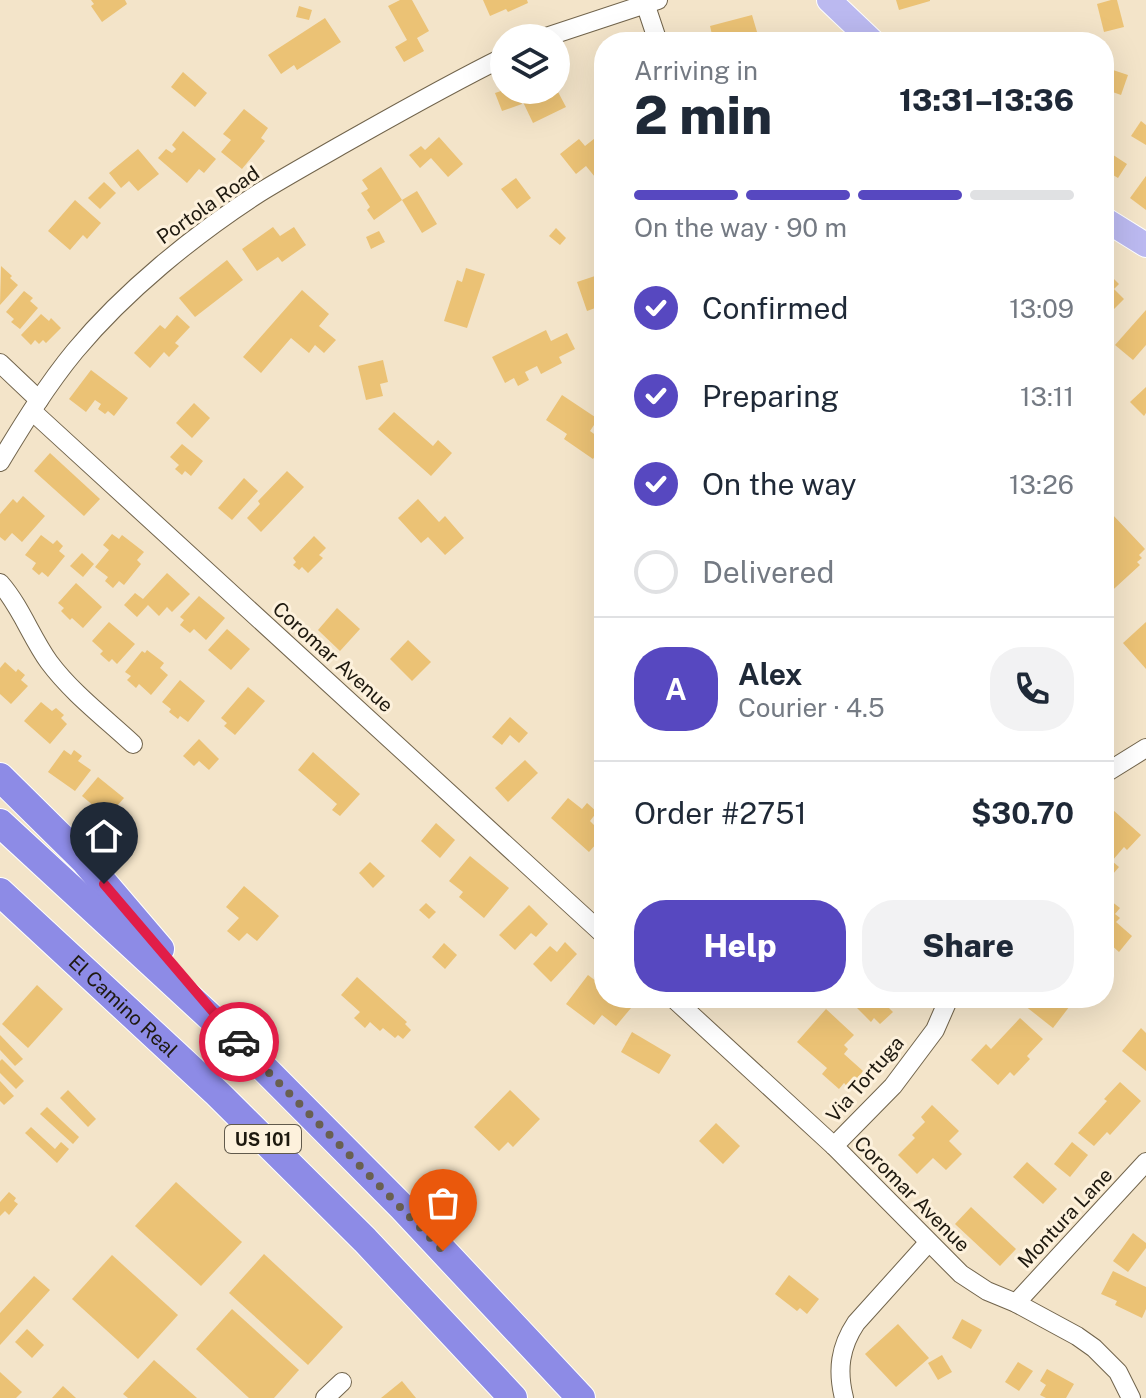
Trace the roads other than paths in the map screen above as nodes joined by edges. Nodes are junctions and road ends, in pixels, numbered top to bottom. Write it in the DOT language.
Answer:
graph roads {
  1 [pos="829,0"];
  2 [pos="652,2"];
  3 [pos="570,29"];
  4 [pos="656,32"];
  5 [pos="863,32"];
  6 [pos="490,64"];
  7 [pos="1114,225"];
  8 [pos="1146,245"];
  9 [pos="0,363"];
  10 [pos="36,406"];
  11 [pos="0,462"];
  12 [pos="0,583"];
  13 [pos="133,744"];
  14 [pos="1146,748"];
  15 [pos="1114,768"];
  16 [pos="0,777"];
  17 [pos="0,823"];
  18 [pos="0,892"];
  19 [pos="594,926"];
  20 [pos="684,1008"];
  21 [pos="945,1008"];
  22 [pos="246,1050"];
  23 [pos="834,1146"];
  24 [pos="1146,1162"];
  25 [pos="928,1243"];
  26 [pos="1016,1303"];
  27 [pos="342,1382"];
  28 [pos="325,1398"];
  29 [pos="513,1398"];
  30 [pos="581,1398"];
  31 [pos="844,1398"];
  32 [pos="1131,1398"];
  1 -- 5 [label="main road"];
  2 -- 3 [label="street"];
  2 -- 4 [label="street"];
  6 -- 10 [label="street, Portola Road"];
  7 -- 8 [label="main road"];
  9 -- 10 [label="street, Coromar Avenue"];
  10 -- 11 [label="street, Portola Road"];
  10 -- 19 [label="street, Coromar Avenue"];
  12 -- 13 [label="street"];
  14 -- 15 [label="street"];
  16 -- 22 [label="highway"];
  17 -- 22 [label="highway, US 101"];
  18 -- 29 [label="highway, El Camino Real / US 101"];
  20 -- 23 [label="street, Coromar Avenue"];
  21 -- 23 [label="street, Via Tortuga"];
  22 -- 30 [label="highway, US 101"];
  23 -- 25 [label="street, Coromar Avenue"];
  24 -- 26 [label="street, Montura Lane"];
  25 -- 26 [label="street, Coromar Avenue"];
  25 -- 31 [label="street"];
  26 -- 32 [label="street, Coromar Avenue"];
  27 -- 28 [label="street"];
}
